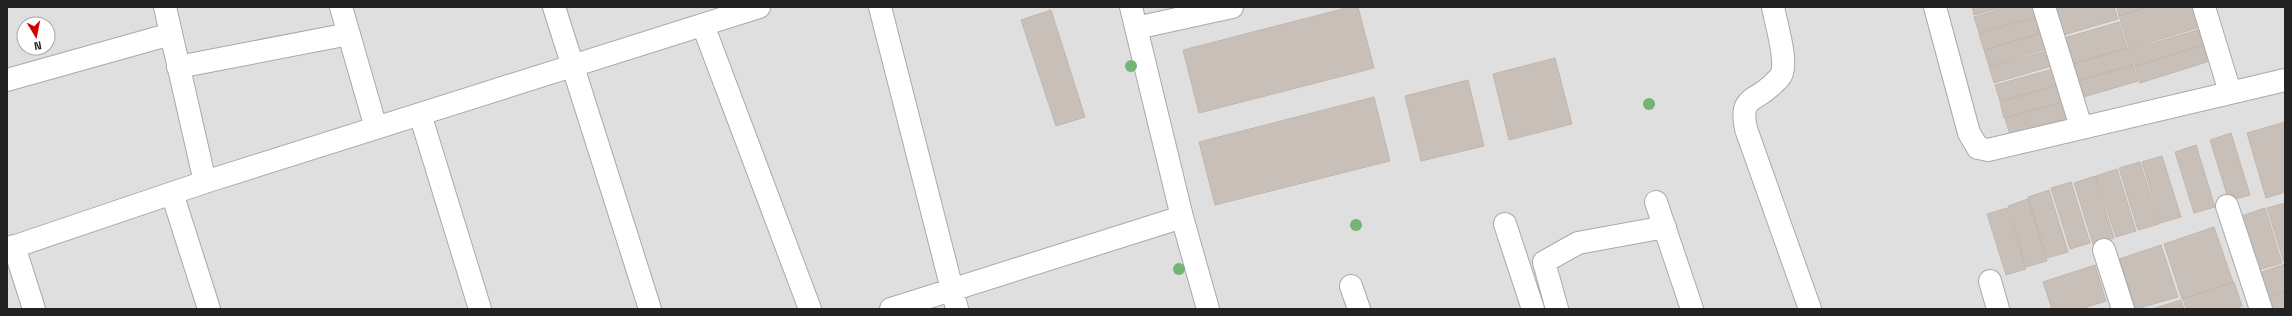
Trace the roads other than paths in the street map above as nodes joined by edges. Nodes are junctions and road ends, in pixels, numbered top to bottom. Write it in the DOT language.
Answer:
graph roads {
  1 [pos="165,7"];
  2 [pos="341,7"];
  3 [pos="554,7"];
  4 [pos="759,7"];
  5 [pos="880,7"];
  6 [pos="1131,7"];
  7 [pos="1232,7"];
  8 [pos="1772,7"];
  9 [pos="1935,7"];
  10 [pos="2044,7"];
  11 [pos="2204,7"];
  12 [pos="703,25"];
  13 [pos="1136,28"];
  14 [pos="171,34"];
  15 [pos="349,34"];
  16 [pos="573,66"];
  17 [pos="178,67"];
  18 [pos="7,80"];
  19 [pos="2285,80"];
  20 [pos="2230,92"];
  21 [pos="420,114"];
  22 [pos="2081,127"];
  23 [pos="376,128"];
  24 [pos="205,182"];
  25 [pos="172,193"];
  26 [pos="1656,202"];
  27 [pos="2227,206"];
  28 [pos="1182,217"];
  29 [pos="1505,224"];
  30 [pos="1665,227"];
  31 [pos="11,247"];
  32 [pos="2104,250"];
  33 [pos="1990,282"];
  34 [pos="1351,286"];
  35 [pos="954,300"];
  36 [pos="34,309"];
  37 [pos="209,309"];
  38 [pos="480,309"];
  39 [pos="650,309"];
  40 [pos="810,309"];
  41 [pos="891,309"];
  42 [pos="1208,309"];
  43 [pos="1358,309"];
  44 [pos="1534,309"];
  45 [pos="1557,309"];
  46 [pos="1692,309"];
  47 [pos="1810,309"];
  48 [pos="1998,309"];
  49 [pos="2123,309"];
  50 [pos="2261,309"];
  1 -- 14 [label="street"];
  2 -- 15 [label="street"];
  3 -- 16 [label="street"];
  4 -- 12 [label="street"];
  5 -- 35 [label="street"];
  6 -- 13 [label="street"];
  7 -- 13 [label="street"];
  8 -- 47 [label="street"];
  9 -- 22 [label="street"];
  10 -- 22 [label="street"];
  11 -- 20 [label="street"];
  12 -- 16 [label="street"];
  12 -- 40 [label="street"];
  13 -- 28 [label="street"];
  14 -- 17 [label="street"];
  14 -- 18 [label="street"];
  15 -- 17 [label="street"];
  15 -- 23 [label="street"];
  16 -- 21 [label="street"];
  16 -- 39 [label="street"];
  17 -- 24 [label="street"];
  19 -- 20 [label="street"];
  20 -- 22 [label="street"];
  21 -- 23 [label="street"];
  21 -- 38 [label="street"];
  23 -- 24 [label="street"];
  24 -- 25 [label="street"];
  25 -- 31 [label="street"];
  25 -- 37 [label="street"];
  26 -- 30 [label="street"];
  27 -- 50 [label="street"];
  28 -- 35 [label="street"];
  28 -- 42 [label="street"];
  29 -- 44 [label="street"];
  30 -- 45 [label="street"];
  30 -- 46 [label="street"];
  31 -- 36 [label="street"];
  32 -- 49 [label="street"];
  33 -- 48 [label="street"];
  34 -- 43 [label="street"];
  35 -- 41 [label="street"];
}
